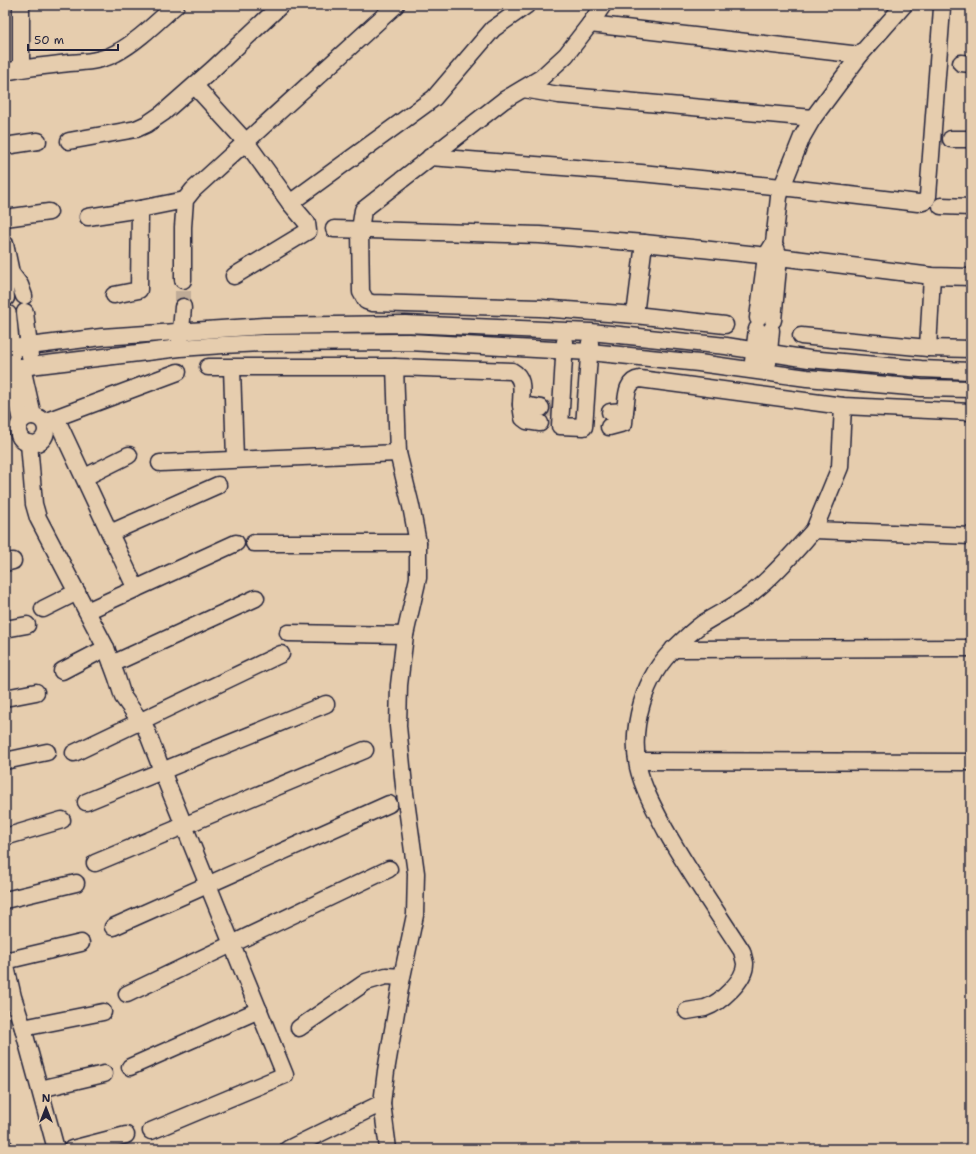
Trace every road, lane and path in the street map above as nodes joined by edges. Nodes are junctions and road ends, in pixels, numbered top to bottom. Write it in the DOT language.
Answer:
graph roads {
  1 [pos="21,5"];
  2 [pos="176,5"];
  3 [pos="281,5"];
  4 [pos="396,5"];
  5 [pos="526,5"];
  6 [pos="603,5"];
  7 [pos="904,5"];
  8 [pos="940,5"];
  9 [pos="590,24"];
  10 [pos="860,55"];
  11 [pos="21,68"];
  12 [pos="5,72"];
  13 [pos="195,86"];
  14 [pos="523,89"];
  15 [pos="812,118"];
  16 [pos="951,138"];
  17 [pos="971,139"];
  18 [pos="38,141"];
  19 [pos="69,141"];
  20 [pos="246,142"];
  21 [pos="5,146"];
  22 [pos="430,157"];
  23 [pos="782,187"];
  24 [pos="185,200"];
  25 [pos="290,203"];
  26 [pos="941,206"];
  27 [pos="971,206"];
  28 [pos="140,209"];
  29 [pos="49,212"];
  30 [pos="88,217"];
  31 [pos="5,218"];
  32 [pos="334,229"];
  33 [pos="360,230"];
  34 [pos="644,243"];
  35 [pos="5,244"];
  36 [pos="773,252"];
  37 [pos="11,273"];
  38 [pos="234,276"];
  39 [pos="932,276"];
  40 [pos="971,277"];
  41 [pos="183,280"];
  42 [pos="114,295"];
  43 [pos="6,298"];
  44 [pos="183,307"];
  45 [pos="8,314"];
  46 [pos="635,315"];
  47 [pos="725,324"];
  48 [pos="566,331"];
  49 [pos="182,332"];
  50 [pos="591,332"];
  51 [pos="801,336"];
  52 [pos="29,346"];
  53 [pos="180,348"];
  54 [pos="928,348"];
  55 [pos="8,349"];
  56 [pos="971,349"];
  57 [pos="565,351"];
  58 [pos="590,352"];
  59 [pos="762,352"];
  60 [pos="208,367"];
  61 [pos="395,367"];
  62 [pos="16,368"];
  63 [pos="232,368"];
  64 [pos="921,369"];
  65 [pos="971,371"];
  66 [pos="178,372"];
  67 [pos="759,372"];
  68 [pos="921,388"];
  69 [pos="971,389"];
  70 [pos="843,406"];
  71 [pos="971,412"];
  72 [pos="551,417"];
  73 [pos="602,418"];
  74 [pos="39,419"];
  75 [pos="29,443"];
  76 [pos="398,453"];
  77 [pos="129,455"];
  78 [pos="235,459"];
  79 [pos="160,463"];
  80 [pos="85,477"];
  81 [pos="218,485"];
  82 [pos="814,530"];
  83 [pos="110,533"];
  84 [pos="971,536"];
  85 [pos="236,543"];
  86 [pos="254,543"];
  87 [pos="418,543"];
  88 [pos="136,589"];
  89 [pos="77,592"];
  90 [pos="256,598"];
  91 [pos="43,609"];
  92 [pos="87,611"];
  93 [pos="27,625"];
  94 [pos="5,629"];
  95 [pos="288,633"];
  96 [pos="405,635"];
  97 [pos="106,648"];
  98 [pos="971,648"];
  99 [pos="674,649"];
  100 [pos="281,654"];
  101 [pos="112,664"];
  102 [pos="62,671"];
  103 [pos="36,692"];
  104 [pos="5,698"];
  105 [pos="326,704"];
  106 [pos="140,721"];
  107 [pos="365,750"];
  108 [pos="47,752"];
  109 [pos="74,753"];
  110 [pos="5,761"];
  111 [pos="638,761"];
  112 [pos="971,762"];
  113 [pos="162,771"];
  114 [pos="86,802"];
  115 [pos="389,804"];
  116 [pos="62,820"];
  117 [pos="184,826"];
  118 [pos="5,837"];
  119 [pos="96,863"];
  120 [pos="389,869"];
  121 [pos="76,883"];
  122 [pos="208,885"];
  123 [pos="5,900"];
  124 [pos="113,927"];
  125 [pos="82,943"];
  126 [pos="232,944"];
  127 [pos="5,962"];
  128 [pos="402,977"];
  129 [pos="127,994"];
  130 [pos="9,998"];
  131 [pos="259,1010"];
  132 [pos="686,1011"];
  133 [pos="5,1012"];
  134 [pos="103,1012"];
  135 [pos="22,1028"];
  136 [pos="299,1028"];
  137 [pos="130,1067"];
  138 [pos="104,1074"];
  139 [pos="40,1089"];
  140 [pos="382,1103"];
  141 [pos="151,1131"];
  142 [pos="126,1135"];
  143 [pos="56,1149"];
  144 [pos="72,1149"];
  145 [pos="288,1149"];
  146 [pos="388,1149"];
  1 -- 11 [label="street"];
  2 -- 11 [label="street"];
  3 -- 13 [label="street"];
  4 -- 20 [label="street"];
  5 -- 25 [label="street"];
  6 -- 9 [label="street"];
  7 -- 10 [label="street"];
  8 -- 23 [label="street"];
  9 -- 10 [label="street"];
  9 -- 14 [label="street"];
  10 -- 15 [label="street"];
  11 -- 12 [label="street"];
  13 -- 19 [label="street"];
  13 -- 20 [label="street"];
  14 -- 15 [label="street"];
  14 -- 22 [label="street"];
  15 -- 23 [label="street"];
  16 -- 17 [label="street"];
  18 -- 21 [label="street"];
  20 -- 24 [label="street"];
  20 -- 25 [label="street"];
  22 -- 23 [label="street"];
  22 -- 33 [label="street"];
  23 -- 36 [label="street"];
  24 -- 28 [label="street"];
  24 -- 41 [label="street"];
  25 -- 38 [label="street"];
  26 -- 27 [label="street"];
  28 -- 30 [label="street"];
  28 -- 42 [label="street"];
  29 -- 31 [label="street"];
  32 -- 33 [label="street"];
  33 -- 34 [label="street"];
  33 -- 46 [label="street"];
  34 -- 36 [label="street"];
  34 -- 46 [label="street"];
  35 -- 37 [label="street"];
  36 -- 39 [label="street"];
  36 -- 59 [label="street"];
  37 -- 43 [label="street"];
  37 -- 52 [label="street"];
  39 -- 40 [label="street"];
  39 -- 54 [label="street"];
  44 -- 49 [label="street"];
  45 -- 55 [label="street"];
  46 -- 47 [label="street"];
  48 -- 49 [label="street"];
  48 -- 50 [label="street"];
  48 -- 57 [label="street"];
  49 -- 52 [label="street"];
  49 -- 53 [label="street"];
  50 -- 58 [label="street"];
  50 -- 59 [label="street"];
  51 -- 54 [label="street"];
  52 -- 55 [label="street"];
  52 -- 62 [label="street"];
  53 -- 57 [label="street"];
  53 -- 62 [label="street"];
  54 -- 56 [label="street"];
  55 -- 62 [label="street"];
  57 -- 58 [label="street"];
  57 -- 72 [label="street"];
  58 -- 67 [label="street"];
  58 -- 73 [label="street"];
  59 -- 64 [label="street"];
  59 -- 67 [label="street"];
  60 -- 63 [label="street"];
  61 -- 63 [label="street"];
  61 -- 72 [label="street"];
  61 -- 76 [label="street"];
  62 -- 74 [label="street"];
  63 -- 78 [label="street"];
  64 -- 65 [label="street"];
  64 -- 68 [label="street"];
  66 -- 74 [label="street"];
  67 -- 68 [label="street"];
  68 -- 69 [label="street"];
  70 -- 71 [label="street"];
  70 -- 73 [label="street"];
  70 -- 82 [label="street"];
  72 -- 73 [label="street"];
  74 -- 75 [label="street"];
  74 -- 75 [label="street"];
  74 -- 80 [label="street"];
  75 -- 89 [label="street"];
  76 -- 78 [label="street"];
  76 -- 87 [label="street"];
  77 -- 80 [label="street"];
  78 -- 79 [label="street"];
  80 -- 83 [label="street"];
  81 -- 83 [label="street"];
  82 -- 84 [label="street"];
  82 -- 99 [label="street"];
  83 -- 88 [label="street"];
  85 -- 88 [label="street"];
  86 -- 87 [label="street"];
  87 -- 96 [label="street"];
  88 -- 92 [label="street"];
  89 -- 91 [label="street"];
  89 -- 92 [label="street"];
  90 -- 101 [label="street"];
  92 -- 97 [label="street"];
  93 -- 94 [label="street"];
  95 -- 96 [label="street"];
  96 -- 128 [label="street"];
  97 -- 101 [label="street"];
  97 -- 102 [label="street"];
  98 -- 99 [label="street"];
  99 -- 111 [label="street"];
  100 -- 106 [label="street"];
  101 -- 106 [label="street"];
  103 -- 104 [label="street"];
  105 -- 113 [label="street"];
  106 -- 109 [label="street"];
  106 -- 113 [label="street"];
  107 -- 117 [label="street"];
  108 -- 110 [label="street"];
  111 -- 112 [label="street"];
  111 -- 132 [label="street"];
  113 -- 114 [label="street"];
  113 -- 117 [label="street"];
  115 -- 122 [label="street"];
  116 -- 118 [label="street"];
  117 -- 119 [label="street"];
  117 -- 122 [label="street"];
  120 -- 126 [label="street"];
  121 -- 123 [label="street"];
  122 -- 124 [label="street"];
  122 -- 126 [label="street"];
  125 -- 127 [label="street"];
  126 -- 129 [label="street"];
  126 -- 131 [label="street"];
  127 -- 130 [label="street"];
  128 -- 136 [label="street"];
  128 -- 140 [label="street"];
  130 -- 133 [label="street"];
  130 -- 135 [label="street"];
  131 -- 137 [label="street"];
  131 -- 141 [label="street"];
  134 -- 135 [label="street"];
  135 -- 139 [label="street"];
  138 -- 139 [label="street"];
  139 -- 143 [label="street"];
  140 -- 145 [label="street"];
  140 -- 146 [label="street"];
  142 -- 144 [label="street"];
}
